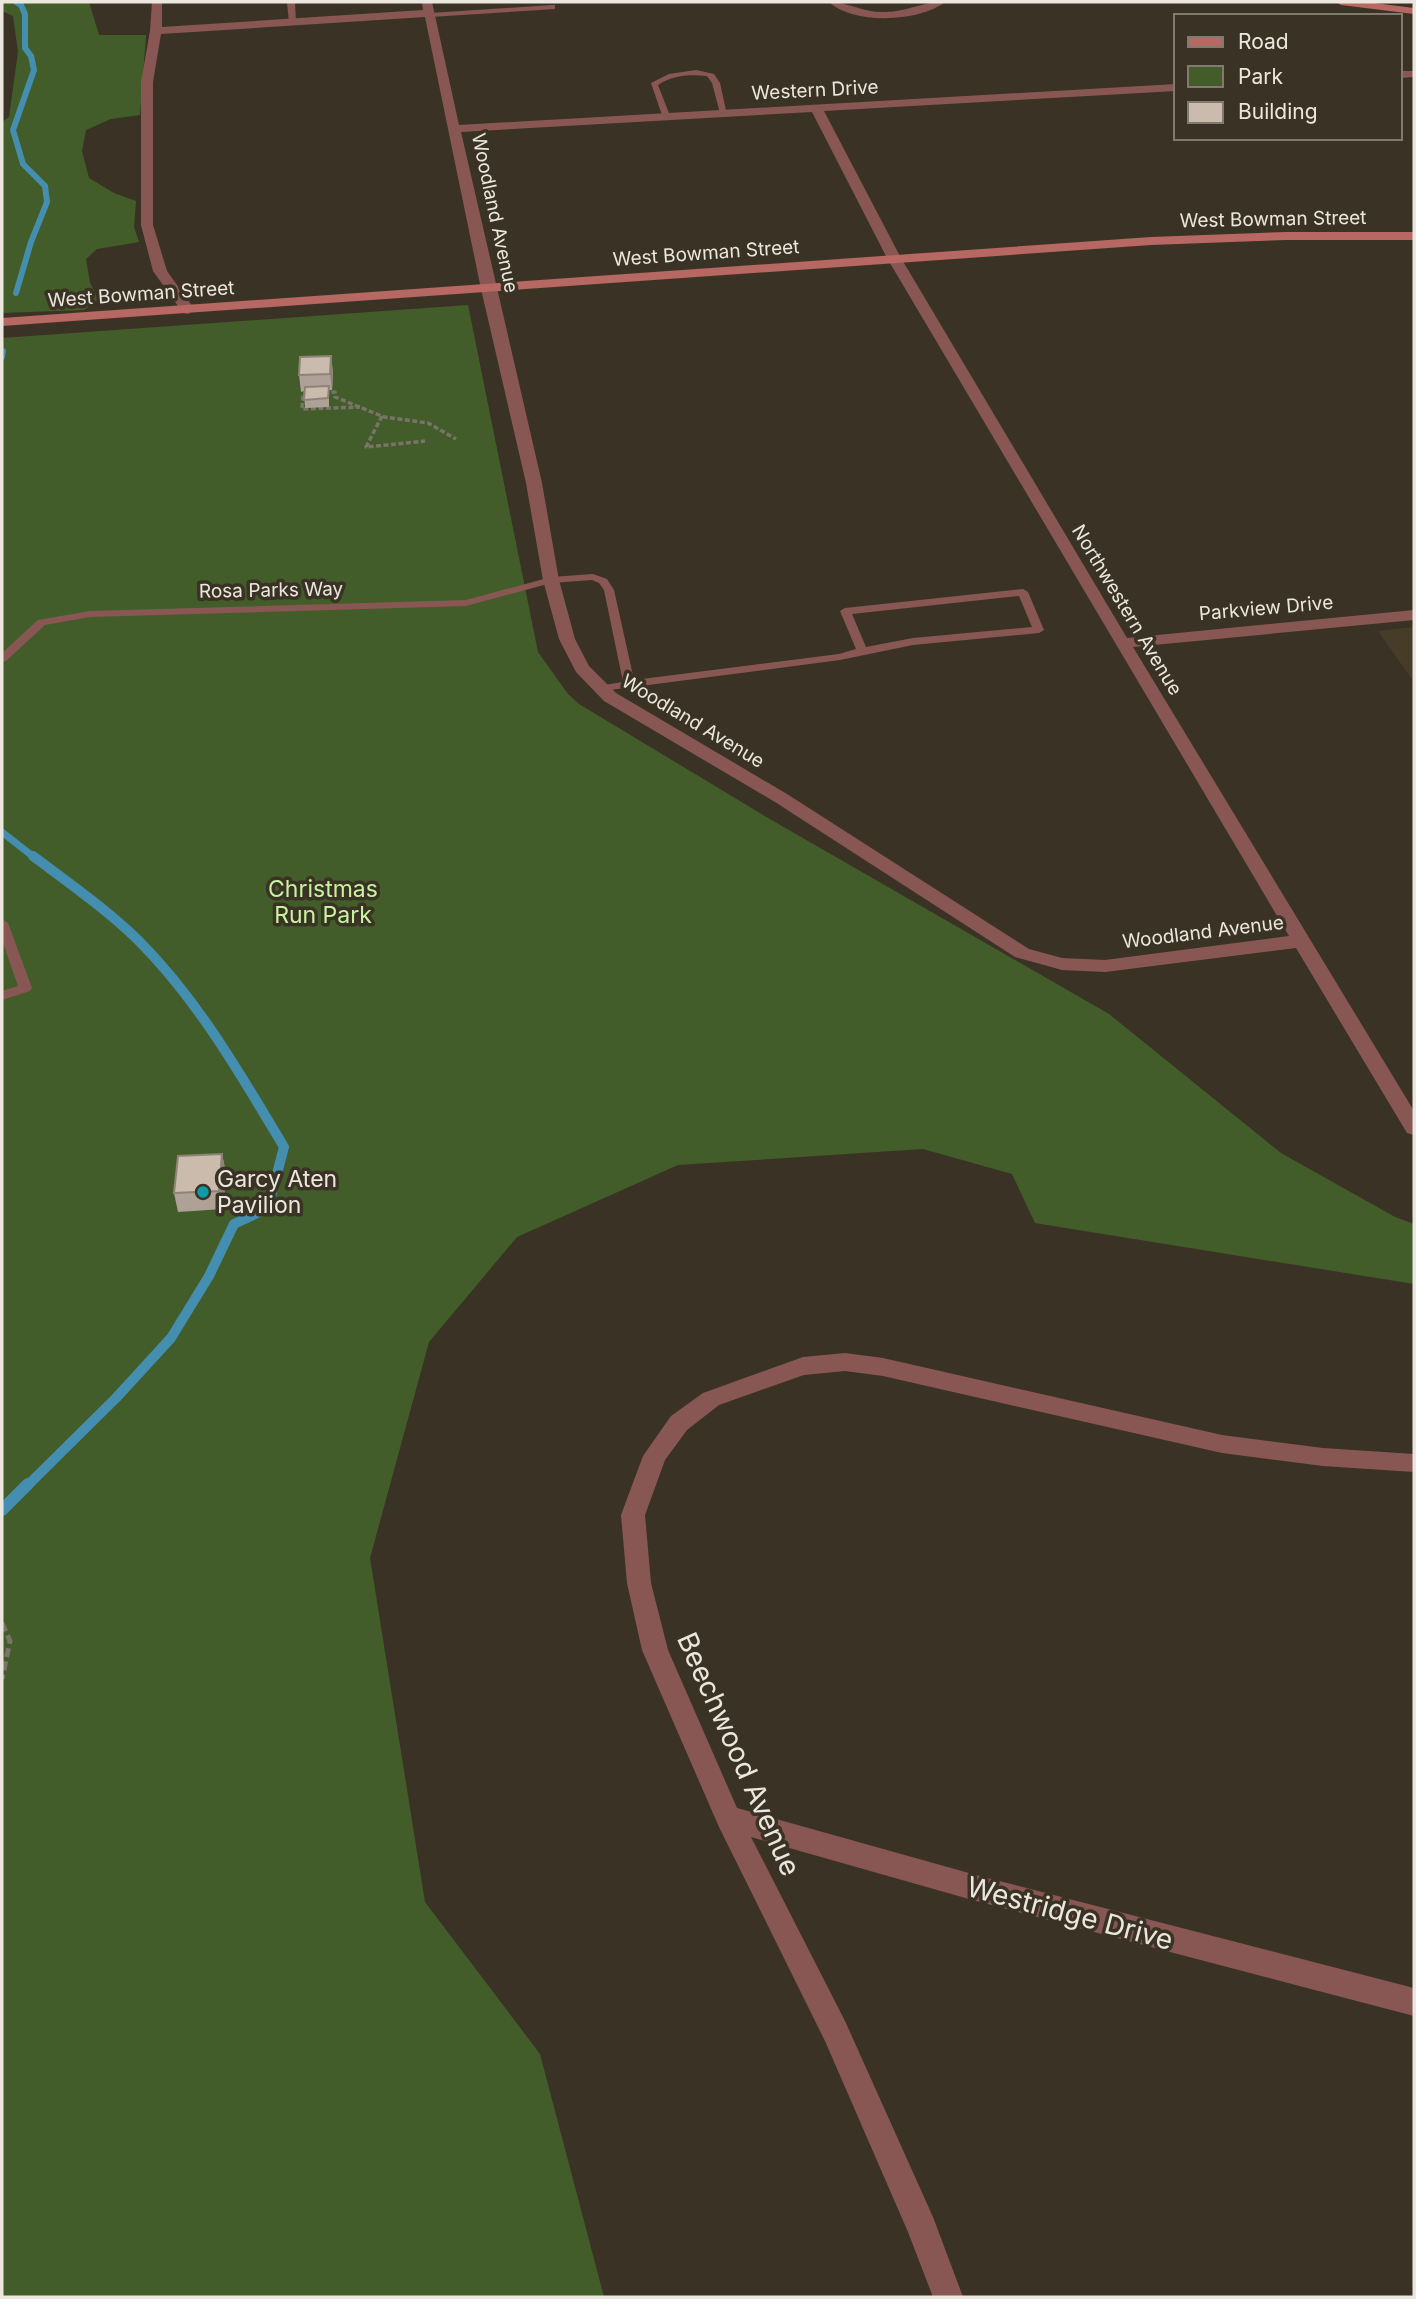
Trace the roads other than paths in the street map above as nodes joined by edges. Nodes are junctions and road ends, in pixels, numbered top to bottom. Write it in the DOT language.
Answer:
graph roads {
  1 [pos="157,2"];
  2 [pos="291,2"];
  3 [pos="834,2"];
  4 [pos="940,2"];
  5 [pos="1341,2"];
  6 [pos="552,7"];
  7 [pos="428,10"];
  8 [pos="1414,11"];
  9 [pos="293,22"];
  10 [pos="156,31"];
  11 [pos="1174,87"];
  12 [pos="816,107"];
  13 [pos="724,113"];
  14 [pos="666,116"];
  15 [pos="456,129"];
  16 [pos="1414,236"];
  17 [pos="894,258"];
  18 [pos="488,289"];
  19 [pos="188,310"];
  20 [pos="2,322"];
  21 [pos="551,580"];
  22 [pos="1414,615"];
  23 [pos="1122,643"];
  24 [pos="862,650"];
  25 [pos="2,659"];
  26 [pos="629,684"];
  27 [pos="602,688"];
  28 [pos="2,923"];
  29 [pos="1300,941"];
  30 [pos="2,996"];
  31 [pos="1414,1128"];
  32 [pos="1414,1463"];
  33 [pos="728,1818"];
  34 [pos="1414,2002"];
  35 [pos="948,2297"];
  1 -- 10 [label="street"];
  2 -- 9 [label="lane"];
  3 -- 4 [label="street"];
  5 -- 8 [label="street"];
  6 -- 7 [label="lane"];
  7 -- 9 [label="street"];
  7 -- 15 [label="street, Woodland Avenue"];
  9 -- 10 [label="street"];
  10 -- 19 [label="street"];
  11 -- 12 [label="street, Western Drive"];
  12 -- 13 [label="street, Western Drive"];
  12 -- 17 [label="street, Northwestern Avenue"];
  13 -- 14 [label="street, Western Drive"];
  13 -- 14 [label="lane"];
  14 -- 15 [label="street, Western Drive"];
  15 -- 18 [label="street, Woodland Avenue"];
  16 -- 17 [label="street, West Bowman Street"];
  17 -- 18 [label="street, West Bowman Street"];
  17 -- 23 [label="street, Northwestern Avenue"];
  18 -- 19 [label="street, West Bowman Street"];
  18 -- 21 [label="street, Woodland Avenue"];
  19 -- 20 [label="street, West Bowman Street"];
  21 -- 25 [label="lane, Rosa Parks Way"];
  21 -- 26 [label="lane, Rosa Parks Way"];
  21 -- 27 [label="street, Woodland Avenue"];
  22 -- 23 [label="street, Parkview Drive"];
  23 -- 29 [label="street, Northwestern Avenue"];
  24 -- 24 [label="lane"];
  24 -- 26 [label="lane"];
  26 -- 27 [label="lane"];
  27 -- 29 [label="street, Woodland Avenue"];
  28 -- 30 [label="lane"];
  29 -- 31 [label="street, Northwestern Avenue"];
  32 -- 33 [label="street, Beechwood Avenue"];
  33 -- 34 [label="street, Westridge Drive"];
  33 -- 35 [label="street, Beechwood Avenue"];
}
